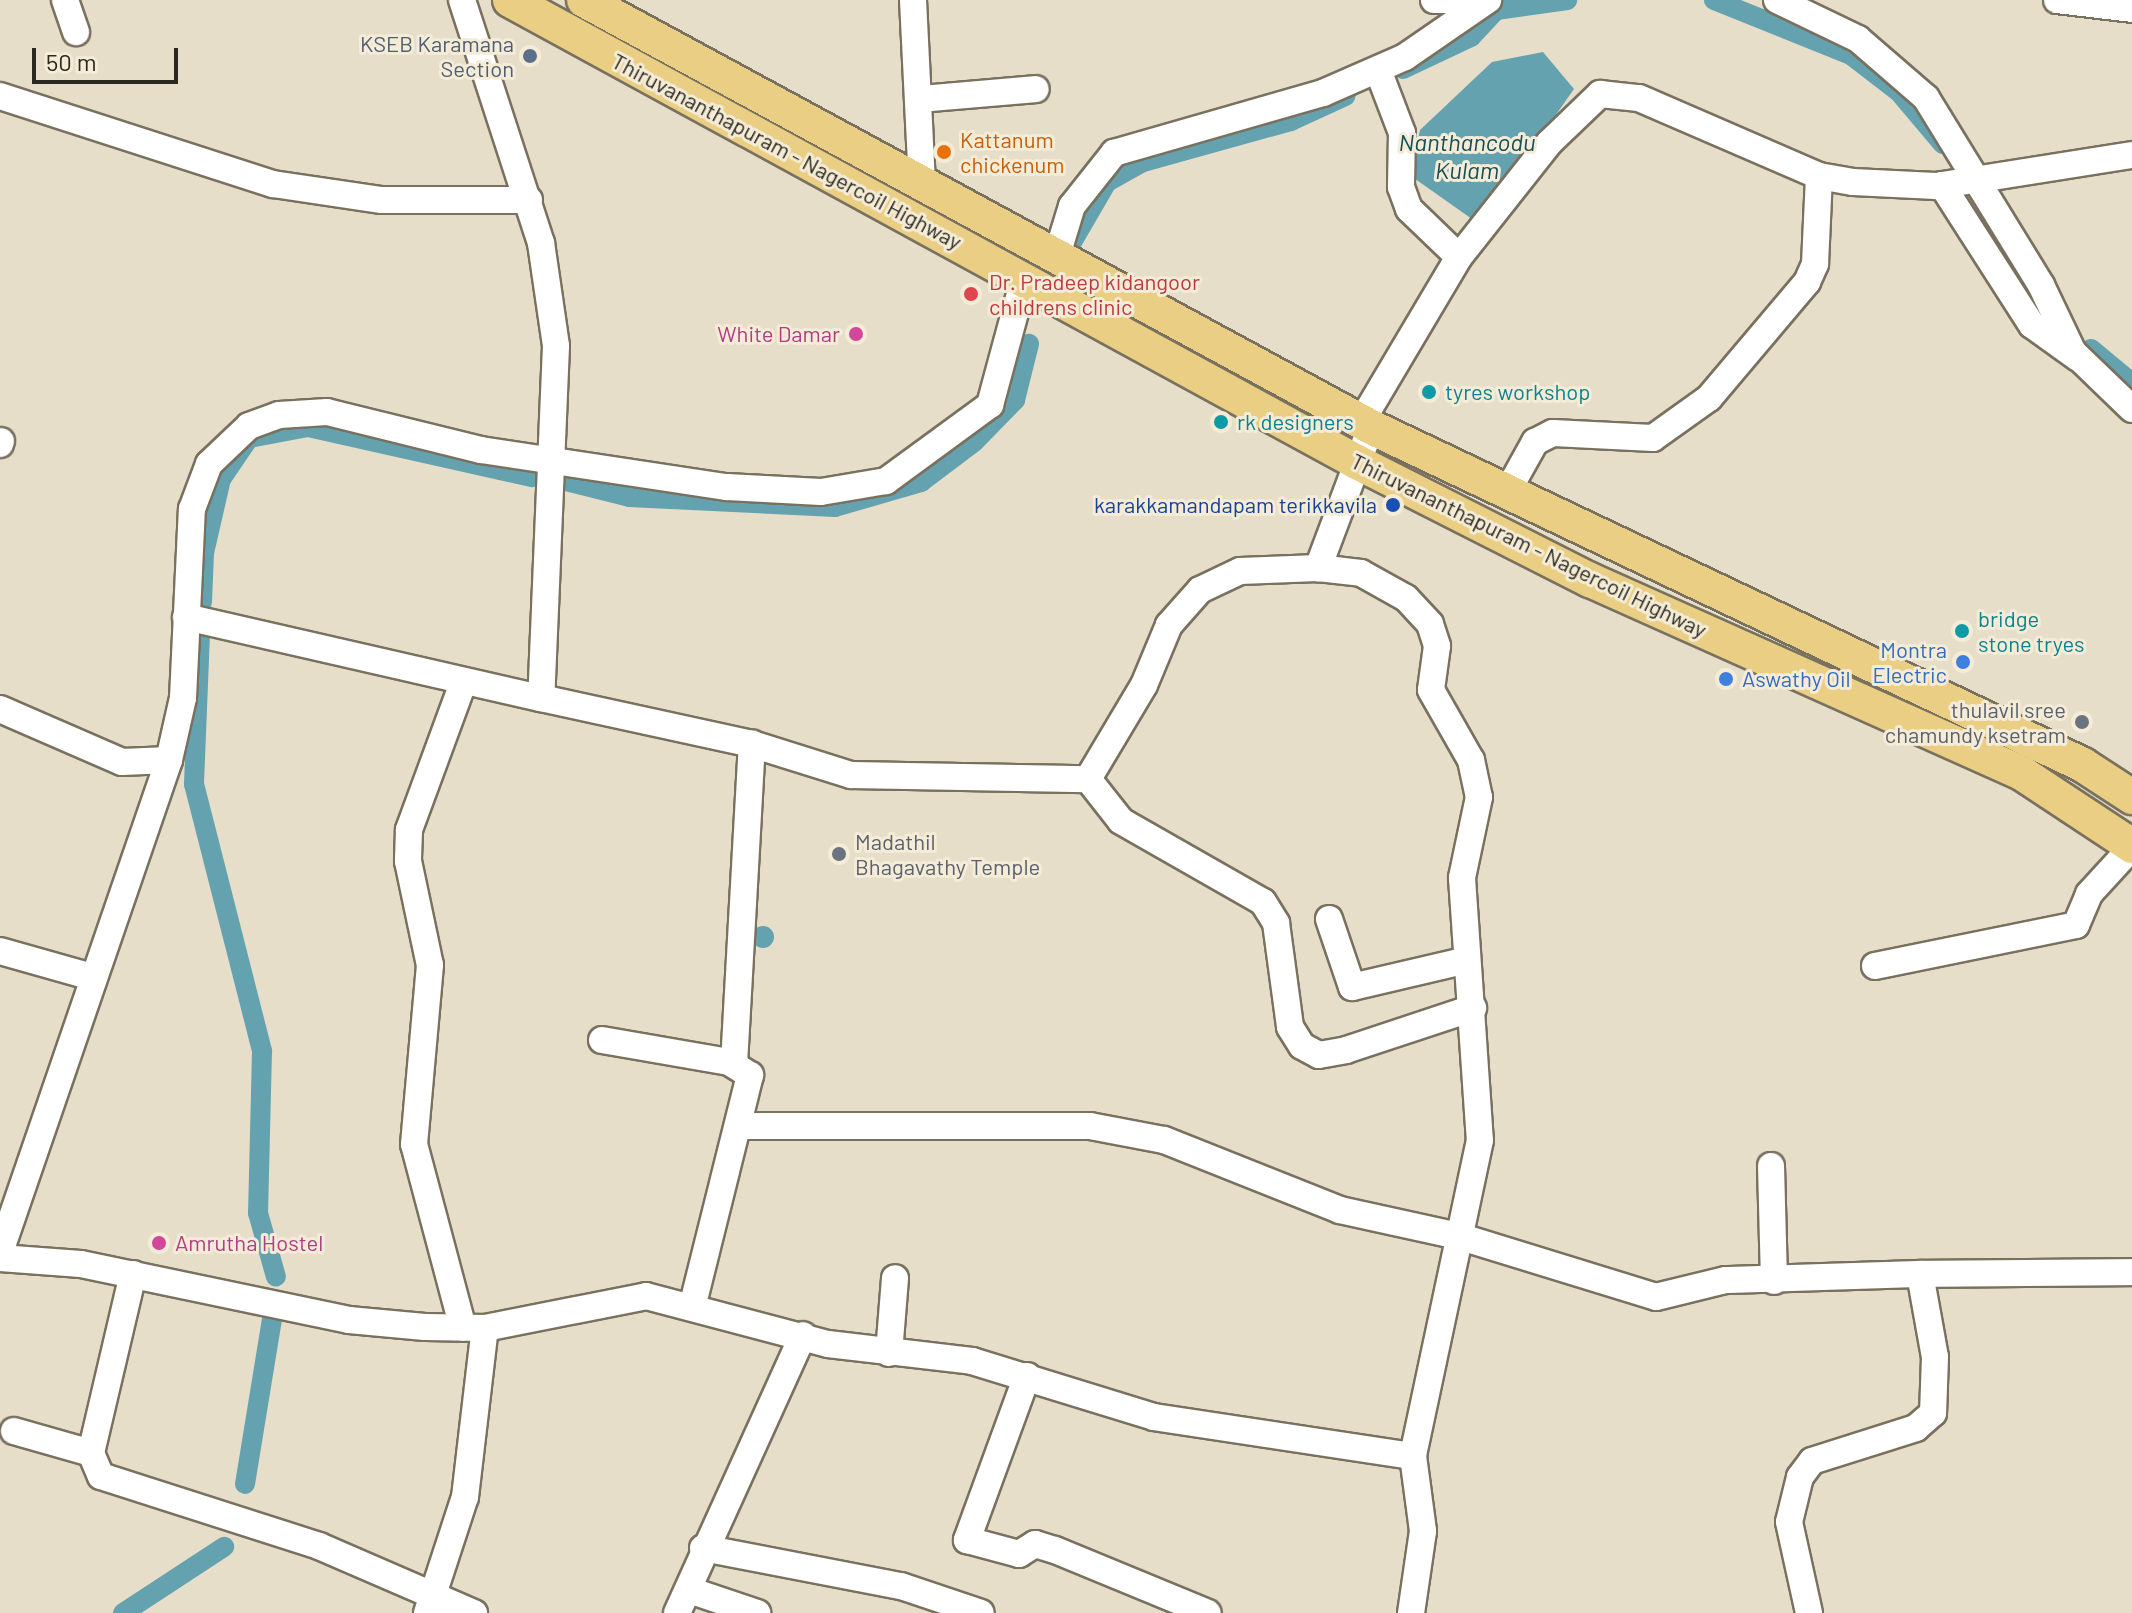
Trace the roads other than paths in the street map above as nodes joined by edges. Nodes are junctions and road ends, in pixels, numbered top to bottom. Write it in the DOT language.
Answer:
graph roads {
  1 [pos="65,0"];
  2 [pos="462,0"];
  3 [pos="510,0"];
  4 [pos="584,0"];
  5 [pos="913,0"];
  6 [pos="1434,0"];
  7 [pos="1486,0"];
  8 [pos="1777,0"];
  9 [pos="2057,0"];
  10 [pos="2132,9"];
  11 [pos="76,32"];
  12 [pos="1378,70"];
  13 [pos="1036,89"];
  14 [pos="0,96"];
  15 [pos="920,99"];
  16 [pos="2132,155"];
  17 [pos="1819,176"];
  18 [pos="1974,180"];
  19 [pos="922,183"];
  20 [pos="1942,185"];
  21 [pos="529,200"];
  22 [pos="1057,255"];
  23 [pos="1459,257"];
  24 [pos="1024,279"];
  25 [pos="2080,359"];
  26 [pos="2132,409"];
  27 [pos="1366,425"];
  28 [pos="1357,462"];
  29 [pos="550,463"];
  30 [pos="1506,494"];
  31 [pos="1318,568"];
  32 [pos="186,617"];
  33 [pos="463,683"];
  34 [pos="541,698"];
  35 [pos="0,709"];
  36 [pos="752,744"];
  37 [pos="169,760"];
  38 [pos="1088,779"];
  39 [pos="2132,797"];
  40 [pos="2132,846"];
  41 [pos="1329,919"];
  42 [pos="0,951"];
  43 [pos="1467,960"];
  44 [pos="1875,966"];
  45 [pos="89,976"];
  46 [pos="1473,1008"];
  47 [pos="602,1040"];
  48 [pos="734,1064"];
  49 [pos="738,1126"];
  50 [pos="1771,1166"];
  51 [pos="1458,1236"];
  52 [pos="0,1255"];
  53 [pos="2132,1272"];
  54 [pos="133,1274"];
  55 [pos="1920,1274"];
  56 [pos="895,1278"];
  57 [pos="1774,1281"];
  58 [pos="692,1307"];
  59 [pos="474,1328"];
  60 [pos="803,1335"];
  61 [pos="889,1353"];
  62 [pos="1027,1376"];
  63 [pos="14,1431"];
  64 [pos="91,1453"];
  65 [pos="1413,1456"];
  66 [pos="703,1548"];
  67 [pos="684,1602"];
  68 [pos="430,1605"];
  69 [pos="474,1613"];
  70 [pos="757,1613"];
  71 [pos="981,1613"];
  72 [pos="1208,1613"];
  73 [pos="1411,1613"];
  74 [pos="1809,1613"];
  1 -- 11 [label="street"];
  2 -- 21 [label="street"];
  3 -- 24 [label="main road, Thiruvananthapuram - Nagercoil Highway"];
  4 -- 19 [label="main road, Thiruvananthapuram - Nagercoil Highway"];
  5 -- 15 [label="street"];
  6 -- 7 [label="street"];
  7 -- 12 [label="street"];
  8 -- 18 [label="street"];
  9 -- 10 [label="street"];
  12 -- 22 [label="street"];
  12 -- 23 [label="street"];
  13 -- 15 [label="street"];
  14 -- 21 [label="street"];
  15 -- 19 [label="street"];
  16 -- 18 [label="street"];
  17 -- 20 [label="street"];
  17 -- 23 [label="street"];
  17 -- 30 [label="street"];
  18 -- 20 [label="street"];
  18 -- 25 [label="street"];
  19 -- 22 [label="main road, Thiruvananthapuram - Nagercoil Highway"];
  20 -- 25 [label="street"];
  21 -- 29 [label="street"];
  22 -- 27 [label="main road, Thiruvananthapuram - Nagercoil Highway"];
  23 -- 27 [label="street"];
  24 -- 28 [label="main road, Thiruvananthapuram - Nagercoil Highway"];
  24 -- 29 [label="street"];
  25 -- 26 [label="street"];
  27 -- 28 [label="street"];
  27 -- 30 [label="main road, Thiruvananthapuram - Nagercoil Highway"];
  28 -- 31 [label="street"];
  28 -- 40 [label="main road, Thiruvananthapuram - Nagercoil Highway"];
  29 -- 32 [label="street"];
  29 -- 34 [label="street"];
  30 -- 39 [label="main road, Thiruvananthapuram - Nagercoil Highway"];
  31 -- 38 [label="street"];
  31 -- 43 [label="street"];
  32 -- 33 [label="street"];
  32 -- 37 [label="street"];
  33 -- 34 [label="street"];
  33 -- 59 [label="street"];
  34 -- 36 [label="street"];
  35 -- 37 [label="street"];
  36 -- 38 [label="street"];
  36 -- 48 [label="street"];
  37 -- 45 [label="street"];
  38 -- 46 [label="street"];
  40 -- 44 [label="street"];
  41 -- 43 [label="street"];
  42 -- 45 [label="street"];
  43 -- 46 [label="street"];
  45 -- 52 [label="street"];
  46 -- 51 [label="street"];
  47 -- 48 [label="street"];
  48 -- 49 [label="street"];
  49 -- 51 [label="street"];
  49 -- 58 [label="street"];
  50 -- 57 [label="street"];
  51 -- 57 [label="street"];
  51 -- 65 [label="street"];
  52 -- 54 [label="street"];
  53 -- 55 [label="street"];
  54 -- 59 [label="street"];
  54 -- 64 [label="street"];
  55 -- 57 [label="street"];
  55 -- 74 [label="street"];
  56 -- 61 [label="street"];
  58 -- 59 [label="street"];
  58 -- 60 [label="street"];
  59 -- 68 [label="street"];
  60 -- 61 [label="street"];
  60 -- 66 [label="street"];
  61 -- 62 [label="street"];
  62 -- 65 [label="street"];
  62 -- 72 [label="street"];
  63 -- 64 [label="street"];
  64 -- 68 [label="street"];
  65 -- 73 [label="street"];
  66 -- 67 [label="street"];
  66 -- 71 [label="street"];
  67 -- 70 [label="street"];
  68 -- 69 [label="street"];
}
